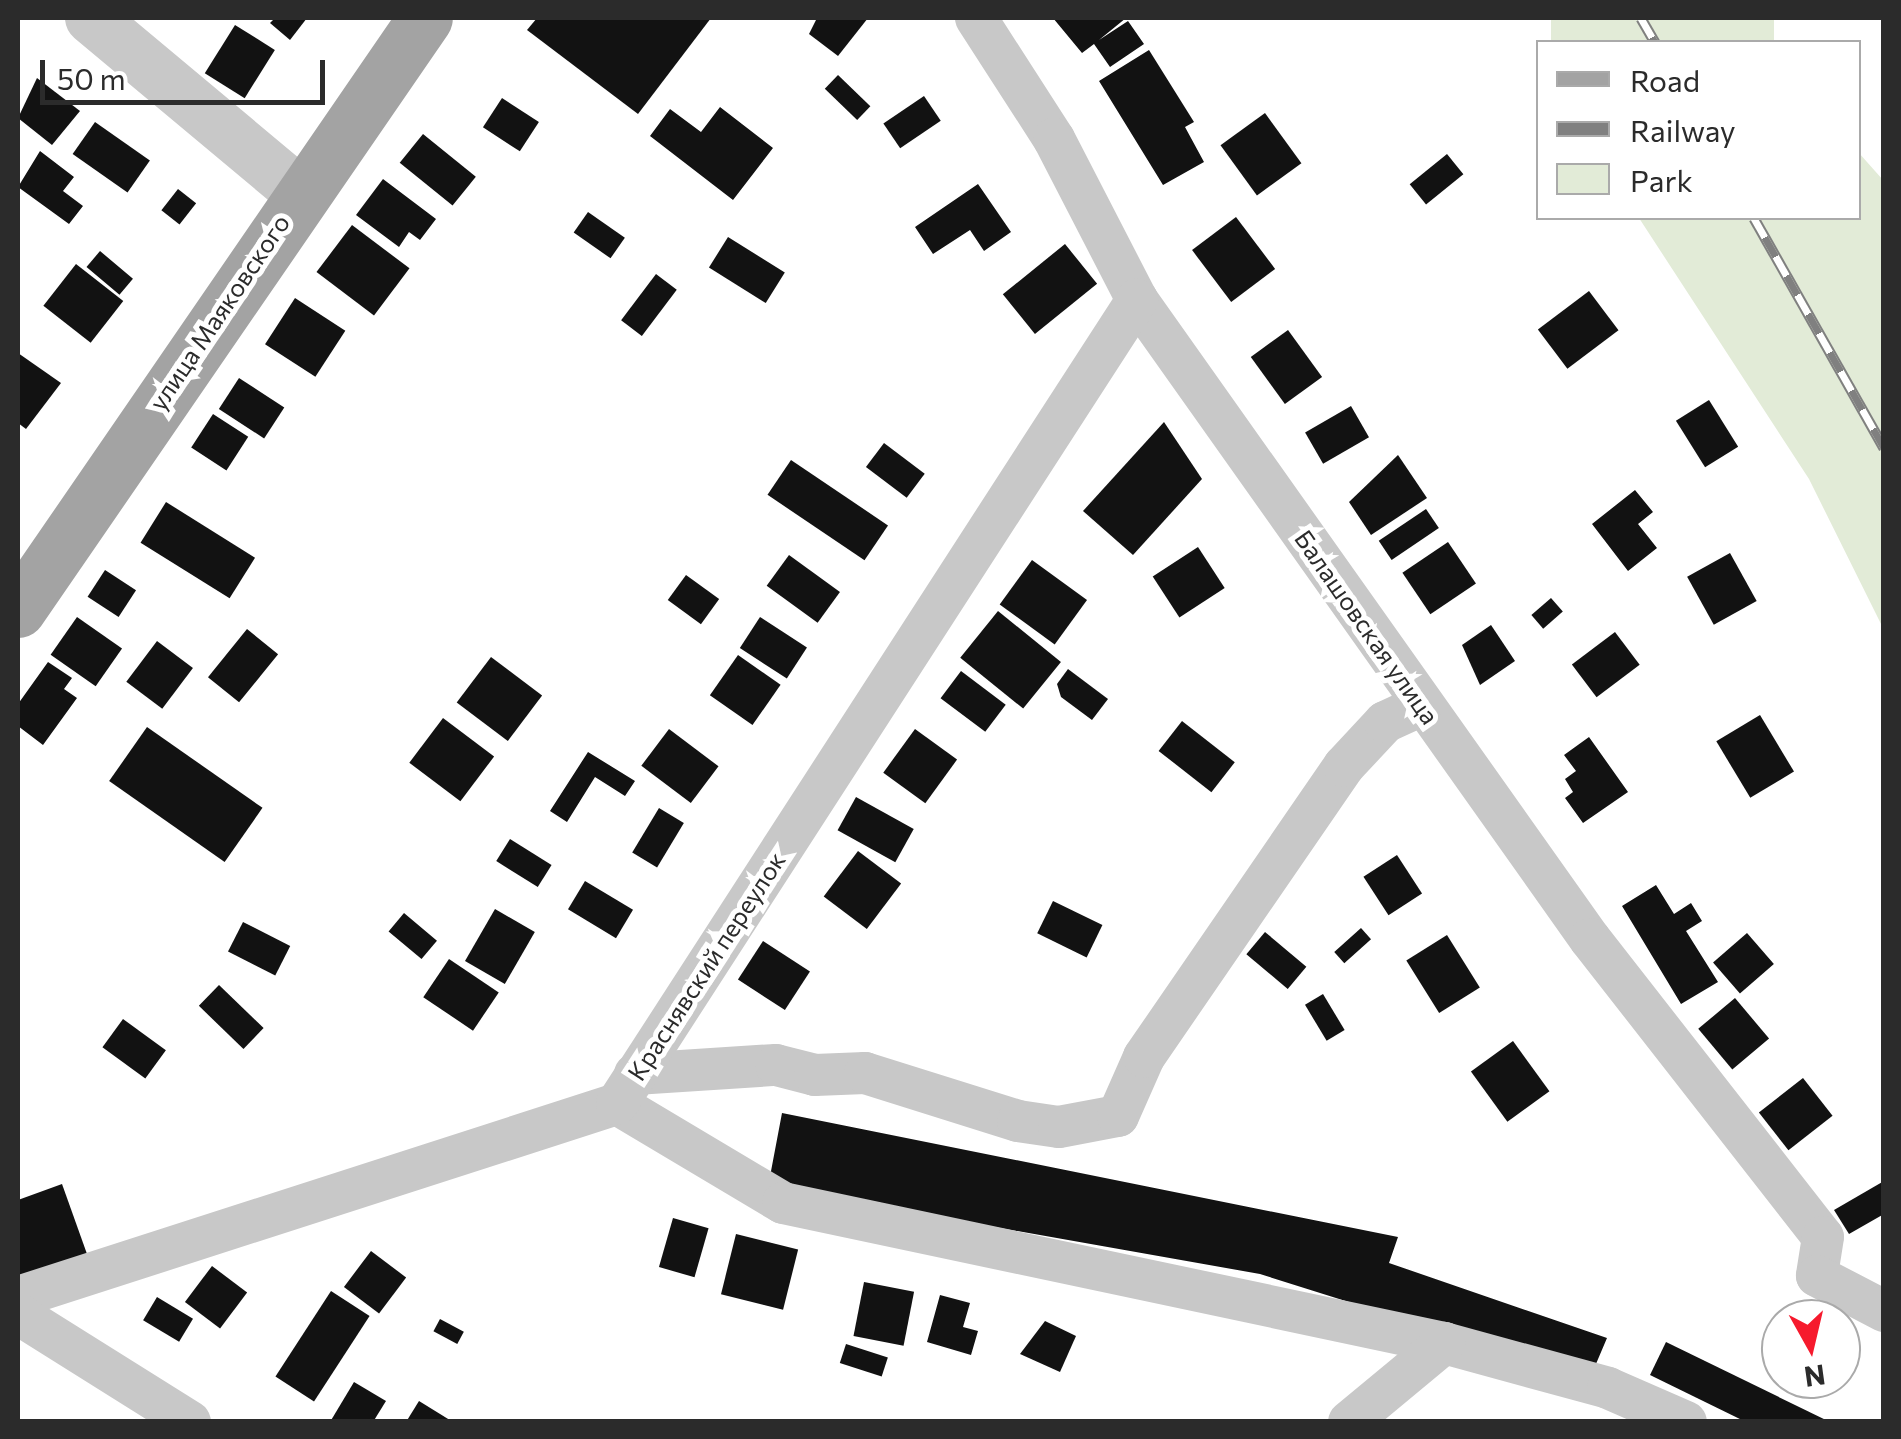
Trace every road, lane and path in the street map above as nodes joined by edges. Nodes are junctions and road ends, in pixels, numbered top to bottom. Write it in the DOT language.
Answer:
graph roads {
  1 [pos="91,18"];
  2 [pos="425,18"];
  3 [pos="976,18"];
  4 [pos="300,193"];
  5 [pos="1137,300"];
  6 [pos="18,610"];
  7 [pos="1422,705"];
  8 [pos="626,1089"];
  9 [pos="18,1297"];
  10 [pos="1884,1310"];
  11 [pos="18,1314"];
  12 [pos="1444,1343"];
  13 [pos="190,1422"];
  14 [pos="1349,1422"];
  15 [pos="1686,1422"];
  1 -- 4 [label="street"];
  2 -- 4 [label="main road, улица Маяковского"];
  3 -- 5 [label="street, Балашовская улица"];
  4 -- 6 [label="main road, улица Маяковского"];
  5 -- 7 [label="street, Балашовская улица"];
  5 -- 8 [label="street, Краснявский переулок"];
  7 -- 8 [label="street"];
  7 -- 10 [label="street, Балашовская улица"];
  8 -- 9 [label="street, Краснявский переулок"];
  8 -- 12 [label="street"];
  11 -- 13 [label="street"];
  12 -- 14 [label="street"];
  12 -- 15 [label="street"];
}
